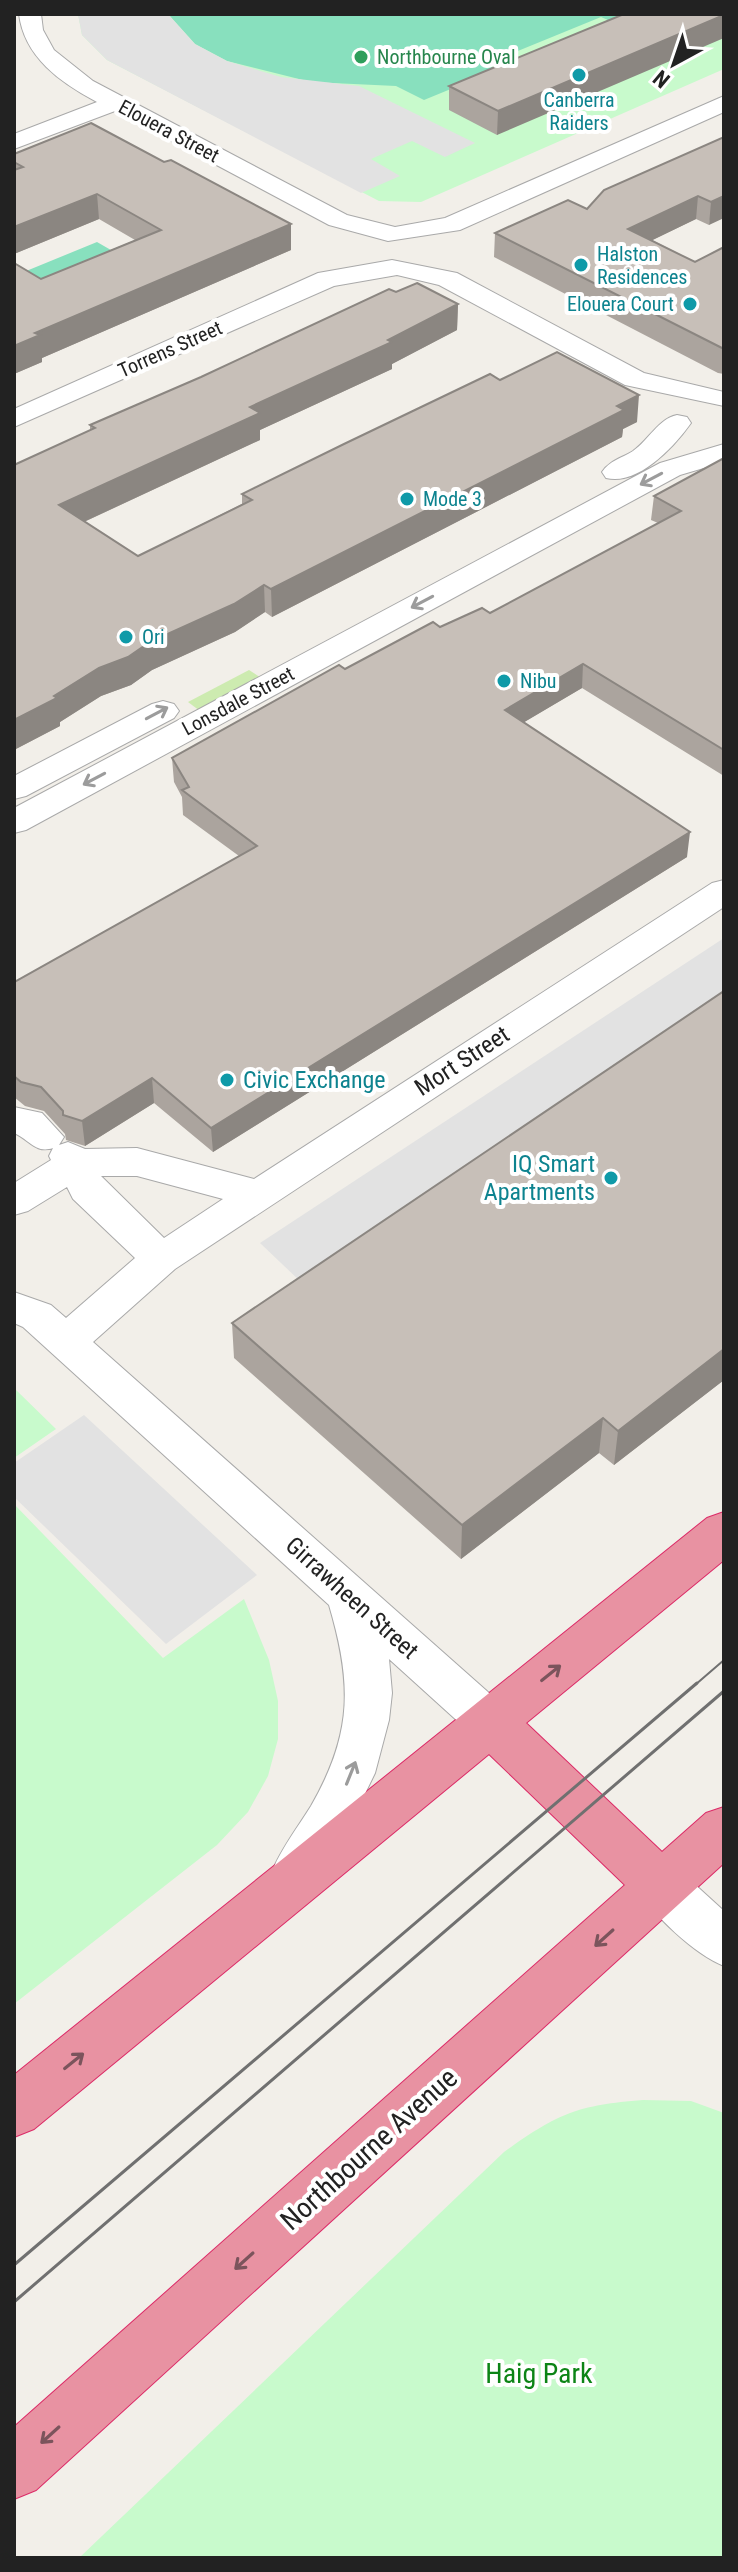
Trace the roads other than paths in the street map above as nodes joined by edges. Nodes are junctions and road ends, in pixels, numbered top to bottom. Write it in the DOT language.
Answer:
graph roads {
  1 [pos="30,14"];
  2 [pos="115,103"];
  3 [pos="724,103"];
  4 [pos="14,142"];
  5 [pos="338,220"];
  6 [pos="451,225"];
  7 [pos="395,233"];
  8 [pos="358,249"];
  9 [pos="431,253"];
  10 [pos="397,268"];
  11 [pos="327,279"];
  12 [pos="448,279"];
  13 [pos="635,379"];
  14 [pos="722,399"];
  15 [pos="14,419"];
  16 [pos="678,421"];
  17 [pos="724,452"];
  18 [pos="531,530"];
  19 [pos="120,749"];
  20 [pos="14,789"];
  21 [pos="14,822"];
  22 [pos="724,891"];
  23 [pos="51,1144"];
  24 [pos="257,1194"];
  25 [pos="14,1201"];
  26 [pos="161,1259"];
  27 [pos="14,1275"];
  28 [pos="39,1322"];
  29 [pos="724,1532"];
  30 [pos="348,1594"];
  31 [pos="490,1722"];
  32 [pos="724,1830"];
  33 [pos="662,1886"];
  34 [pos="284,1889"];
  35 [pos="724,1943"];
  36 [pos="14,2110"];
  37 [pos="14,2468"];
  1 -- 2 [label="street, Elouera Street"];
  2 -- 4 [label="street"];
  2 -- 5 [label="street, Elouera Street"];
  3 -- 6 [label="street"];
  5 -- 7 [label="street, Elouera Street"];
  5 -- 8 [label="street, Elouera Street"];
  6 -- 7 [label="street"];
  6 -- 9 [label="street"];
  7 -- 8 [label="street, Torrens Street"];
  7 -- 9 [label="street"];
  8 -- 10 [label="street"];
  8 -- 11 [label="street, Torrens Street"];
  9 -- 10 [label="street"];
  9 -- 12 [label="street"];
  10 -- 11 [label="street, Torrens Street"];
  10 -- 12 [label="street"];
  11 -- 15 [label="street, Torrens Street"];
  12 -- 13 [label="street"];
  13 -- 14 [label="street"];
  13 -- 16 [label="street"];
  14 -- 16 [label="street, Lonsdale Street"];
  16 -- 17 [label="street"];
  16 -- 18 [label="street, Lonsdale Street"];
  17 -- 18 [label="street, Lonsdale Street, one-way"];
  18 -- 19 [label="street, Lonsdale Street"];
  19 -- 20 [label="street, Lonsdale Street"];
  19 -- 21 [label="street, Lonsdale Street, one-way"];
  22 -- 24 [label="street, Mort Street"];
  23 -- 24 [label="street"];
  23 -- 25 [label="street"];
  23 -- 26 [label="street"];
  24 -- 26 [label="street, Mort Street"];
  26 -- 28 [label="street, Mort Street"];
  27 -- 28 [label="street, Girrawheen Street"];
  28 -- 30 [label="street, Girrawheen Street"];
  31 -- 29 [label="highway, one-way"];
  30 -- 31 [label="street, Girrawheen Street"];
  34 -- 30 [label="street, one-way"];
  31 -- 33 [label="highway, Girrawheen Street"];
  31 -- 34 [label="highway"];
  32 -- 33 [label="highway, Northbourne Avenue"];
  33 -- 35 [label="street"];
  33 -- 37 [label="highway, Northbourne Avenue, one-way"];
  36 -- 34 [label="highway, one-way"];
}
